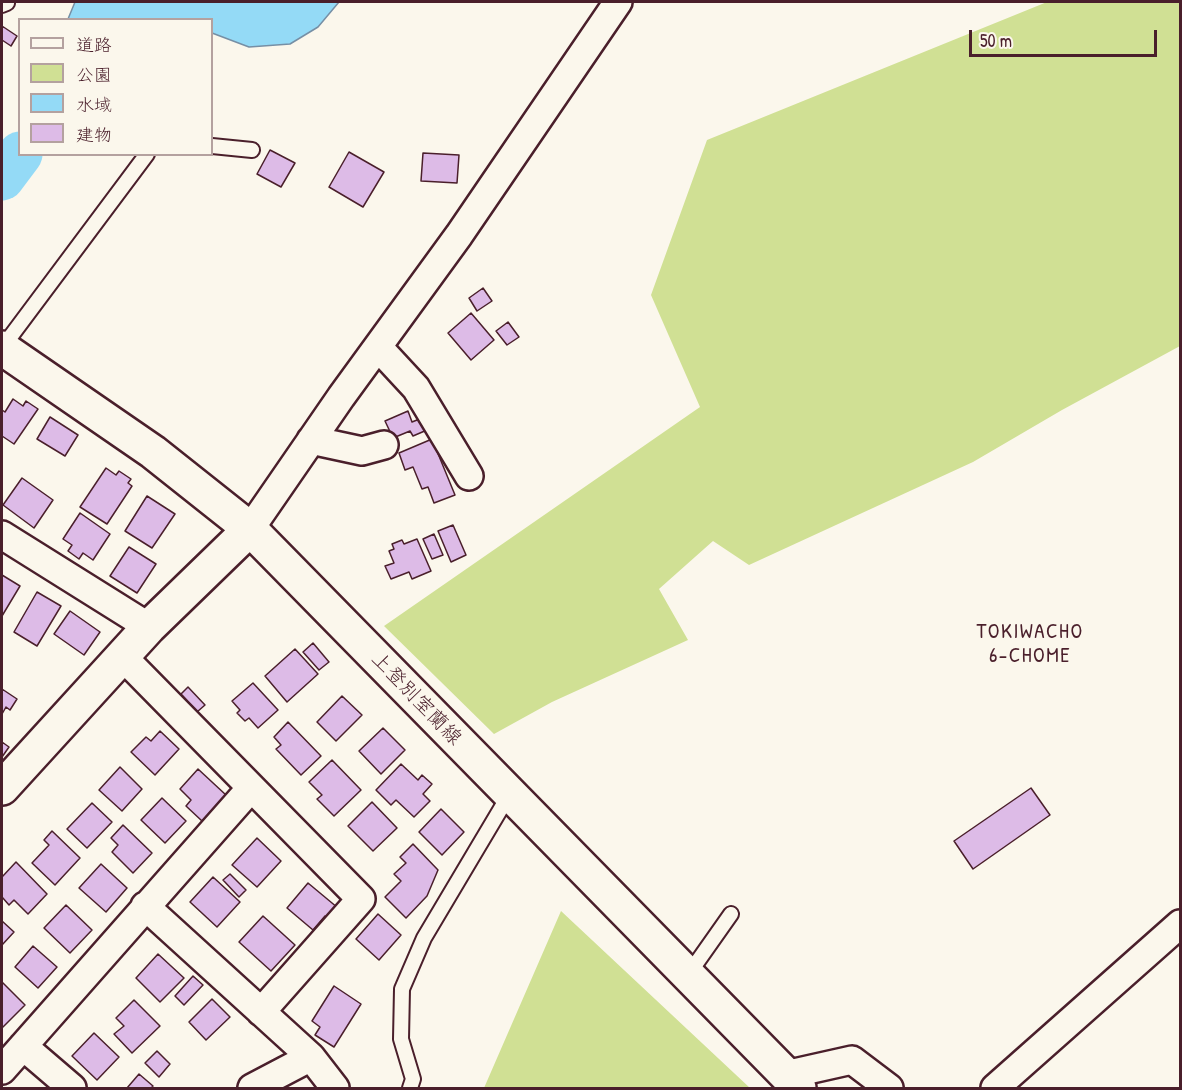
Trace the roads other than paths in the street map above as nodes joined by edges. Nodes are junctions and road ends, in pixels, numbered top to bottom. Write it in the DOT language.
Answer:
graph roads {
  1 [pos="618,2"];
  2 [pos="213,146"];
  3 [pos="252,150"];
  4 [pos="146,156"];
  5 [pos="378,347"];
  6 [pos="2,348"];
  7 [pos="311,440"];
  8 [pos="384,445"];
  9 [pos="470,476"];
  10 [pos="250,529"];
  11 [pos="2,535"];
  12 [pos="149,627"];
  13 [pos="123,657"];
  14 [pos="2,788"];
  15 [pos="251,788"];
  16 [pos="509,795"];
  17 [pos="145,906"];
  18 [pos="731,914"];
  19 [pos="1180,924"];
  20 [pos="688,975"];
  21 [pos="261,1012"];
  22 [pos="23,1046"];
  23 [pos="311,1057"];
  24 [pos="2,1070"];
  25 [pos="792,1082"];
  26 [pos="72,1089"];
  27 [pos="252,1089"];
  28 [pos="334,1089"];
  29 [pos="410,1089"];
  30 [pos="889,1089"];
  31 [pos="995,1089"];
  1 -- 5 [label="street"];
  2 -- 3 [label="lane"];
  4 -- 6 [label="lane"];
  5 -- 7 [label="street"];
  5 -- 9 [label="street"];
  6 -- 10 [label="main road, 上登別室蘭線"];
  7 -- 8 [label="street"];
  7 -- 10 [label="street"];
  10 -- 12 [label="main road"];
  10 -- 16 [label="main road, 上登別室蘭線"];
  11 -- 12 [label="street"];
  12 -- 13 [label="main road"];
  13 -- 14 [label="main road"];
  13 -- 15 [label="street"];
  15 -- 17 [label="street"];
  15 -- 21 [label="street"];
  16 -- 20 [label="main road, 上登別室蘭線"];
  16 -- 29 [label="lane"];
  17 -- 21 [label="street"];
  17 -- 22 [label="street"];
  18 -- 20 [label="lane"];
  19 -- 31 [label="street"];
  20 -- 25 [label="main road, 上登別室蘭線"];
  21 -- 23 [label="street"];
  22 -- 24 [label="street"];
  22 -- 26 [label="street"];
  23 -- 27 [label="street"];
  23 -- 28 [label="street"];
  25 -- 30 [label="street"];
}
